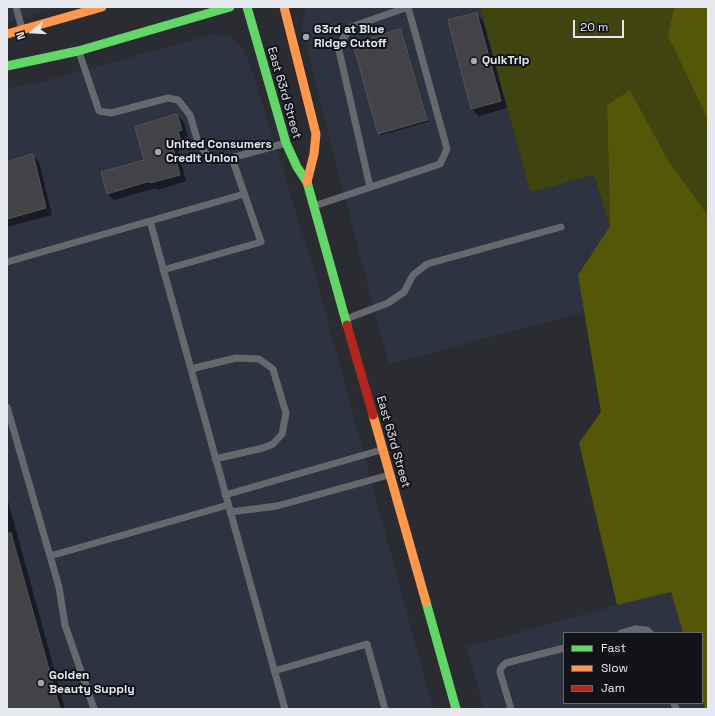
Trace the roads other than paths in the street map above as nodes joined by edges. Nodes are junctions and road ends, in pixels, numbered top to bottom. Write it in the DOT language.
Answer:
graph roads {
  1 [pos="16,7"];
  2 [pos="102,7"];
  3 [pos="230,7"];
  4 [pos="247,7"];
  5 [pos="284,7"];
  6 [pos="408,7"];
  7 [pos="22,30"];
  8 [pos="7,34"];
  9 [pos="78,51"];
  10 [pos="7,66"];
  11 [pos="286,143"];
  12 [pos="232,158"];
  13 [pos="307,182"];
  14 [pos="370,187"];
  15 [pos="244,194"];
  16 [pos="314,206"];
  17 [pos="150,221"];
  18 [pos="561,227"];
  19 [pos="7,262"];
  20 [pos="163,270"];
  21 [pos="346,319"];
  22 [pos="191,369"];
  23 [pos="7,407"];
  24 [pos="383,449"];
  25 [pos="216,459"];
  26 [pos="390,475"];
  27 [pos="225,495"];
  28 [pos="229,508"];
  29 [pos="50,556"];
  30 [pos="624,632"];
  31 [pos="649,632"];
  32 [pos="563,648"];
  33 [pos="274,671"];
  34 [pos="94,709"];
  35 [pos="285,709"];
  36 [pos="385,709"];
  37 [pos="456,709"];
  38 [pos="511,709"];
  1 -- 7 [label="lane"];
  2 -- 7 [label="main road"];
  3 -- 9 [label="main road"];
  4 -- 11 [label="main road, East 63rd Street"];
  5 -- 13 [label="main road, East 63rd Street"];
  6 -- 14 [label="lane"];
  6 -- 14 [label="lane"];
  7 -- 8 [label="main road"];
  9 -- 10 [label="main road"];
  9 -- 12 [label="lane"];
  11 -- 12 [label="lane"];
  11 -- 13 [label="main road, East 63rd Street"];
  12 -- 15 [label="lane"];
  13 -- 16 [label="main road, East 63rd Street"];
  14 -- 16 [label="lane"];
  15 -- 17 [label="lane"];
  15 -- 20 [label="lane"];
  16 -- 21 [label="main road, East 63rd Street"];
  17 -- 19 [label="lane"];
  17 -- 20 [label="lane"];
  18 -- 21 [label="lane"];
  20 -- 22 [label="lane"];
  21 -- 24 [label="main road, East 63rd Street"];
  22 -- 25 [label="lane"];
  22 -- 25 [label="lane"];
  23 -- 29 [label="lane"];
  24 -- 26 [label="main road, East 63rd Street"];
  24 -- 27 [label="lane"];
  25 -- 27 [label="lane"];
  26 -- 28 [label="lane"];
  26 -- 37 [label="main road, East 63rd Street"];
  27 -- 28 [label="lane"];
  28 -- 29 [label="lane"];
  28 -- 33 [label="lane"];
  29 -- 34 [label="lane"];
  30 -- 31 [label="lane"];
  32 -- 38 [label="lane"];
  33 -- 35 [label="lane"];
  33 -- 36 [label="lane"];
}
